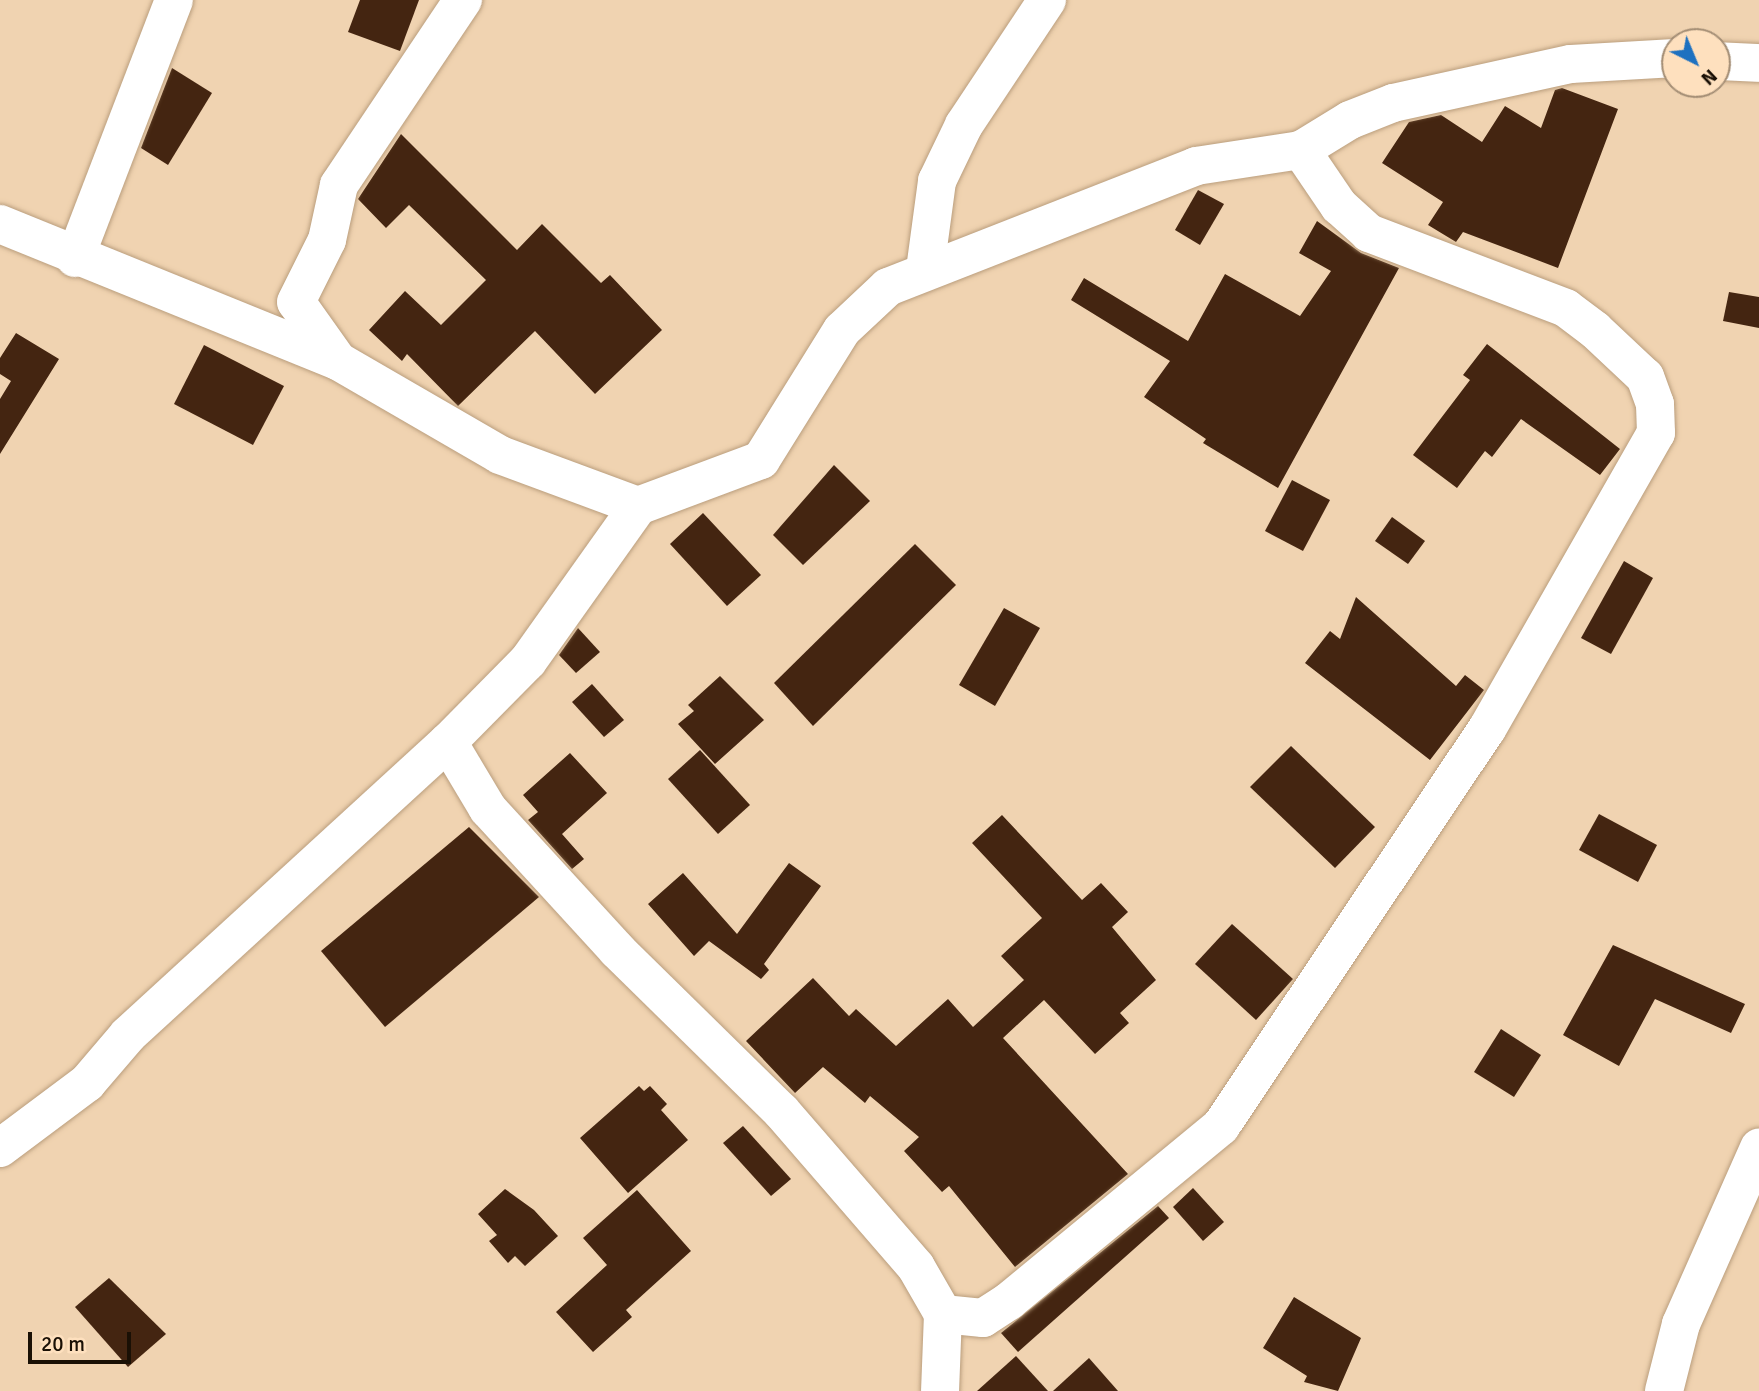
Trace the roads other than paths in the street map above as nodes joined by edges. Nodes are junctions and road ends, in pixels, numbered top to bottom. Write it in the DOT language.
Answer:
graph roads {
  1 [pos="174,0"];
  2 [pos="463,0"];
  3 [pos="1047,0"];
  4 [pos="1661,59"];
  5 [pos="1731,62"];
  6 [pos="1759,63"];
  7 [pos="1301,150"];
  8 [pos="0,224"];
  9 [pos="75,258"];
  10 [pos="925,270"];
  11 [pos="338,361"];
  12 [pos="638,506"];
  13 [pos="448,742"];
  14 [pos="0,1148"];
  15 [pos="1759,1148"];
  16 [pos="943,1314"];
  17 [pos="940,1391"];
  18 [pos="1664,1391"];
  1 -- 9 [label="street"];
  2 -- 11 [label="street"];
  3 -- 10 [label="street"];
  4 -- 7 [label="street"];
  5 -- 6 [label="street"];
  7 -- 10 [label="street"];
  7 -- 16 [label="street"];
  8 -- 9 [label="street"];
  9 -- 11 [label="street"];
  10 -- 12 [label="street"];
  11 -- 12 [label="street"];
  12 -- 13 [label="street"];
  13 -- 14 [label="street"];
  13 -- 16 [label="street"];
  15 -- 18 [label="street"];
  16 -- 17 [label="street"];
}
